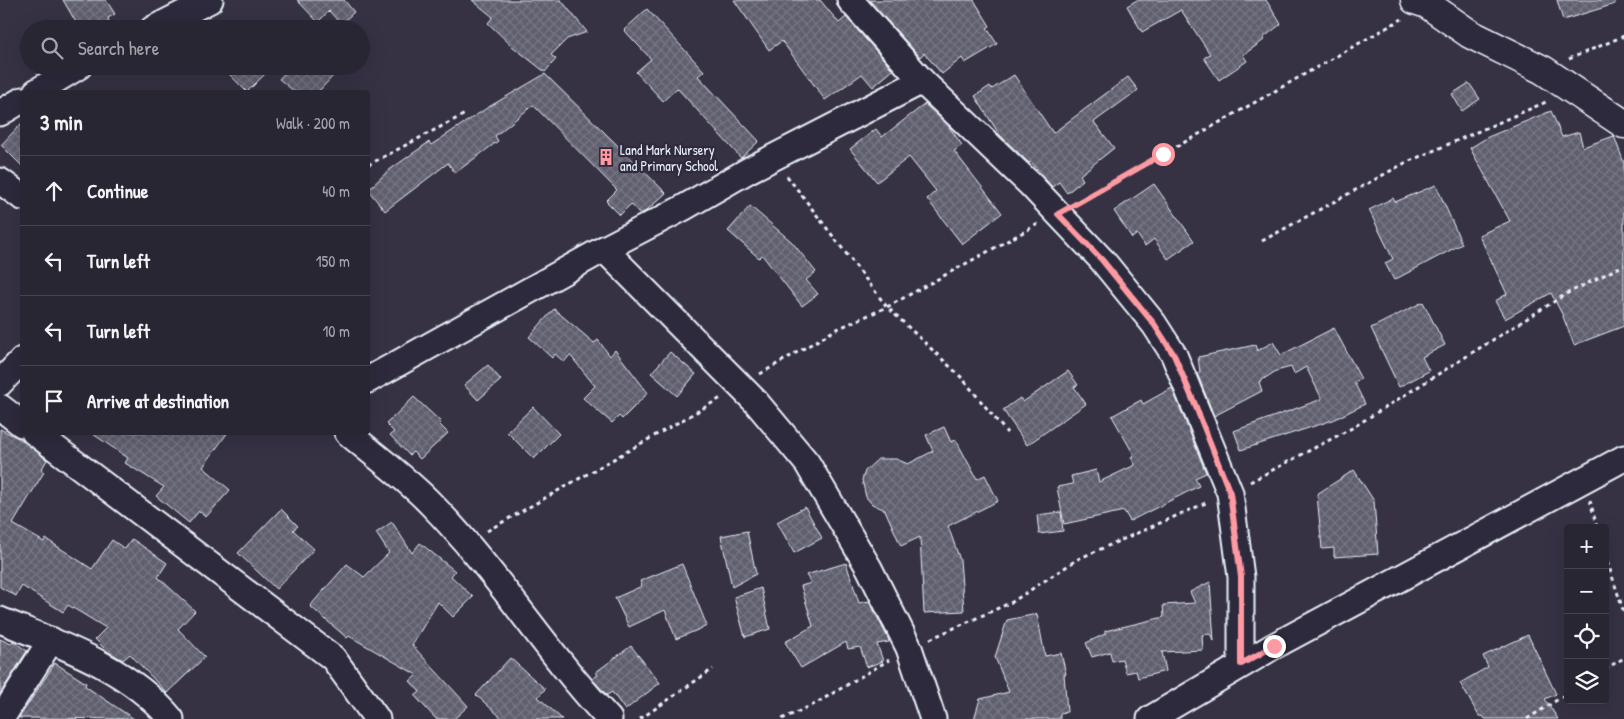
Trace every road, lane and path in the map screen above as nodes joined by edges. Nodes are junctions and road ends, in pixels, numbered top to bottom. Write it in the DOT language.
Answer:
graph roads {
  1 [pos="210,0"];
  2 [pos="850,0"];
  3 [pos="1422,1"];
  4 [pos="171,20"];
  5 [pos="1624,36"];
  6 [pos="65,75"];
  7 [pos="1552,76"];
  8 [pos="922,81"];
  9 [pos="39,90"];
  10 [pos="20,101"];
  11 [pos="0,113"];
  12 [pos="467,113"];
  13 [pos="1624,124"];
  14 [pos="773,158"];
  15 [pos="370,164"];
  16 [pos="0,181"];
  17 [pos="20,196"];
  18 [pos="1058,214"];
  19 [pos="1262,241"];
  20 [pos="604,249"];
  21 [pos="887,308"];
  22 [pos="20,362"];
  23 [pos="370,379"];
  24 [pos="0,383"];
  25 [pos="739,386"];
  26 [pos="0,407"];
  27 [pos="20,422"];
  28 [pos="1008,433"];
  29 [pos="38,435"];
  30 [pos="350,435"];
  31 [pos="1624,458"];
  32 [pos="465,544"];
  33 [pos="1609,567"];
  34 [pos="1624,614"];
  35 [pos="0,620"];
  36 [pos="50,640"];
  37 [pos="1624,658"];
  38 [pos="1241,664"];
  39 [pos="1609,667"];
  40 [pos="713,669"];
  41 [pos="1564,695"];
  42 [pos="1,719"];
  43 [pos="171,719"];
  44 [pos="377,719"];
  45 [pos="609,719"];
  46 [pos="640,719"];
  47 [pos="933,719"];
  48 [pos="1150,719"];
  49 [pos="1526,719"];
  1 -- 4 [label="street"];
  2 -- 8 [label="street"];
  3 -- 7 [label="main road"];
  3 -- 18 [label="path"];
  5 -- 7 [label="path"];
  6 -- 9 [label="street"];
  7 -- 13 [label="main road"];
  7 -- 19 [label="path"];
  8 -- 14 [label="street"];
  8 -- 18 [label="street"];
  10 -- 11 [label="street"];
  12 -- 15 [label="path"];
  14 -- 20 [label="street"];
  14 -- 21 [label="path"];
  16 -- 17 [label="street"];
  18 -- 21 [label="path"];
  18 -- 38 [label="street"];
  20 -- 23 [label="street"];
  20 -- 25 [label="street"];
  21 -- 25 [label="path"];
  21 -- 28 [label="path"];
  22 -- 24 [label="street"];
  25 -- 32 [label="path"];
  25 -- 47 [label="street"];
  26 -- 27 [label="street"];
  29 -- 44 [label="street"];
  30 -- 32 [label="street"];
  31 -- 38 [label="street"];
  32 -- 45 [label="street"];
  33 -- 34 [label="path"];
  35 -- 36 [label="street"];
  36 -- 42 [label="street"];
  36 -- 43 [label="street"];
  37 -- 39 [label="path"];
  38 -- 48 [label="street"];
  40 -- 46 [label="path"];
  41 -- 49 [label="path"];
}
